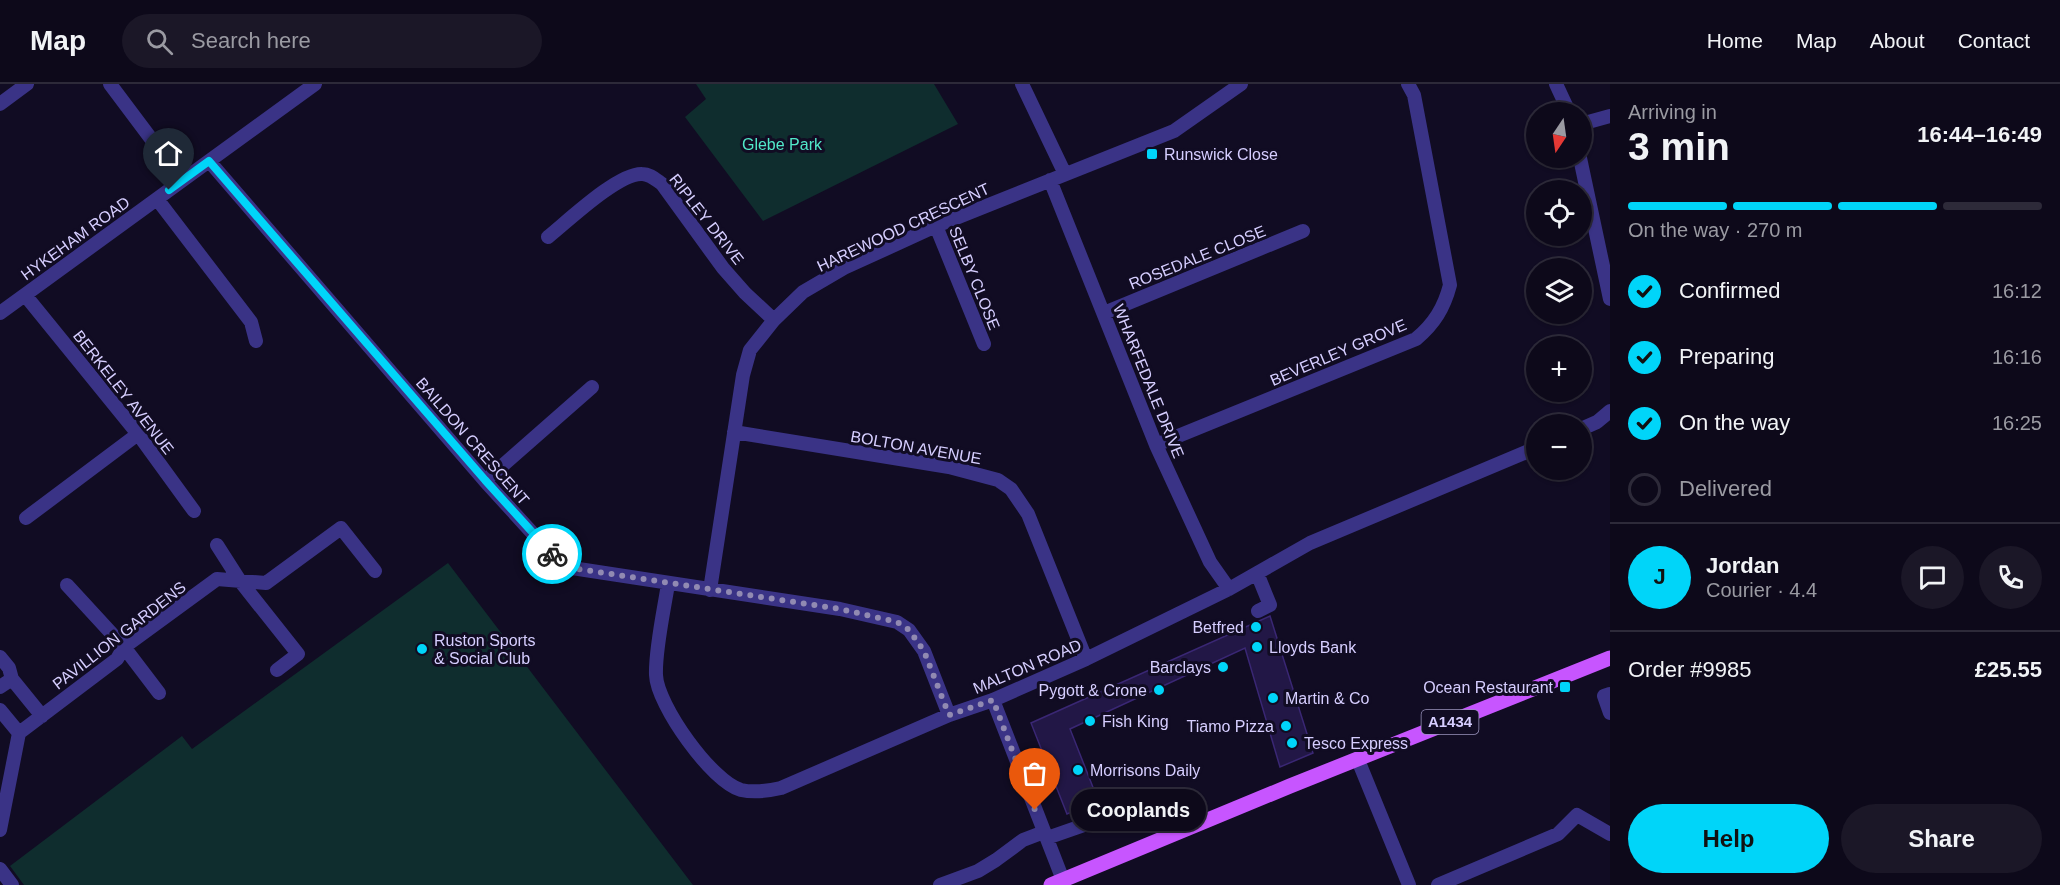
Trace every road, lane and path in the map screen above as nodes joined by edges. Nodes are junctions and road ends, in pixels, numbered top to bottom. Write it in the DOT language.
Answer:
graph roads {
  1 [pos="27,84"];
  2 [pos="110,84"];
  3 [pos="315,84"];
  4 [pos="1022,84"];
  5 [pos="1241,84"];
  6 [pos="1408,84"];
  7 [pos="1556,84"];
  8 [pos="1564,102"];
  9 [pos="0,104"];
  10 [pos="1610,116"];
  11 [pos="1592,121"];
  12 [pos="209,161"];
  13 [pos="1582,168"];
  14 [pos="1065,174"];
  15 [pos="182,180"];
  16 [pos="1050,180"];
  17 [pos="157,199"];
  18 [pos="936,226"];
  19 [pos="1303,231"];
  20 [pos="548,237"];
  21 [pos="25,295"];
  22 [pos="1610,299"];
  23 [pos="0,313"];
  24 [pos="1104,313"];
  25 [pos="774,320"];
  26 [pos="256,341"];
  27 [pos="984,344"];
  28 [pos="592,387"];
  29 [pos="1610,411"];
  30 [pos="1592,424"];
  31 [pos="734,432"];
  32 [pos="138,434"];
  33 [pos="1156,445"];
  34 [pos="1526,452"];
  35 [pos="485,480"];
  36 [pos="194,511"];
  37 [pos="26,518"];
  38 [pos="217,545"];
  39 [pos="375,571"];
  40 [pos="1257,573"];
  41 [pos="240,581"];
  42 [pos="668,584"];
  43 [pos="67,585"];
  44 [pos="1229,589"];
  45 [pos="710,590"];
  46 [pos="1258,611"];
  47 [pos="124,647"];
  48 [pos="0,657"];
  49 [pos="1610,657"];
  50 [pos="1086,659"];
  51 [pos="277,670"];
  52 [pos="6,683"];
  53 [pos="159,693"];
  54 [pos="1610,694"];
  55 [pos="993,700"];
  56 [pos="0,710"];
  57 [pos="1610,712"];
  58 [pos="949,715"];
  59 [pos="42,716"];
  60 [pos="19,733"];
  61 [pos="1358,760"];
  62 [pos="1113,815"];
  63 [pos="0,830"];
  64 [pos="1610,834"];
  65 [pos="1045,835"];
  66 [pos="0,869"];
  67 [pos="1057,883"];
  68 [pos="12,885"];
  69 [pos="940,885"];
  70 [pos="1409,885"];
  71 [pos="1438,885"];
  1 -- 9 [label="street"];
  2 -- 15 [label="street"];
  3 -- 12 [label="street, HYKEHAM ROAD"];
  4 -- 14 [label="street"];
  5 -- 14 [label="street, HAREWOOD CRESCENT"];
  6 -- 33 [label="street, BEVERLEY GROVE"];
  7 -- 8 [label="street"];
  10 -- 11 [label="street"];
  12 -- 15 [label="street, HYKEHAM ROAD"];
  12 -- 35 [label="street, BAILDON CRESCENT"];
  13 -- 22 [label="street"];
  14 -- 16 [label="street, HAREWOOD CRESCENT"];
  15 -- 17 [label="street, HYKEHAM ROAD"];
  16 -- 18 [label="street, HAREWOOD CRESCENT"];
  16 -- 24 [label="street, WHARFEDALE DRIVE"];
  17 -- 21 [label="street, HYKEHAM ROAD"];
  17 -- 26 [label="street"];
  18 -- 25 [label="street, HAREWOOD CRESCENT"];
  18 -- 27 [label="street, SELBY CLOSE"];
  19 -- 24 [label="street, ROSEDALE CLOSE"];
  20 -- 25 [label="street, RIPLEY DRIVE"];
  21 -- 23 [label="street, HYKEHAM ROAD"];
  21 -- 32 [label="street, BERKELEY AVENUE"];
  24 -- 33 [label="street, WHARFEDALE DRIVE"];
  25 -- 31 [label="street, HAREWOOD CRESCENT"];
  28 -- 35 [label="street"];
  29 -- 30 [label="street"];
  31 -- 45 [label="street, HAREWOOD CRESCENT"];
  31 -- 50 [label="street, BOLTON AVENUE"];
  32 -- 36 [label="street, BERKELEY AVENUE"];
  32 -- 37 [label="street"];
  33 -- 44 [label="street, WHARFEDALE DRIVE"];
  34 -- 40 [label="street, MALTON ROAD"];
  35 -- 42 [label="street, BAILDON CRESCENT"];
  38 -- 41 [label="street"];
  39 -- 41 [label="street, PAVILLION GARDENS"];
  40 -- 44 [label="street, MALTON ROAD"];
  40 -- 46 [label="street"];
  41 -- 47 [label="street, PAVILLION GARDENS"];
  41 -- 51 [label="street"];
  42 -- 45 [label="street, BAILDON CRESCENT"];
  42 -- 58 [label="street, MALTON ROAD"];
  43 -- 47 [label="street"];
  44 -- 50 [label="street, MALTON ROAD"];
  45 -- 58 [label="street, BAILDON CRESCENT"];
  47 -- 53 [label="street"];
  47 -- 59 [label="street, PAVILLION GARDENS"];
  48 -- 52 [label="street"];
  49 -- 61 [label="main road, A1434"];
  50 -- 55 [label="street, MALTON ROAD"];
  52 -- 59 [label="street"];
  54 -- 57 [label="street"];
  55 -- 58 [label="street, MALTON ROAD"];
  55 -- 65 [label="street"];
  56 -- 60 [label="street"];
  59 -- 60 [label="street, PAVILLION GARDENS"];
  60 -- 63 [label="street"];
  61 -- 67 [label="main road, A1434"];
  61 -- 70 [label="street"];
  62 -- 65 [label="street"];
  64 -- 71 [label="street"];
  65 -- 67 [label="street"];
  65 -- 69 [label="street"];
  66 -- 68 [label="street"];
}
